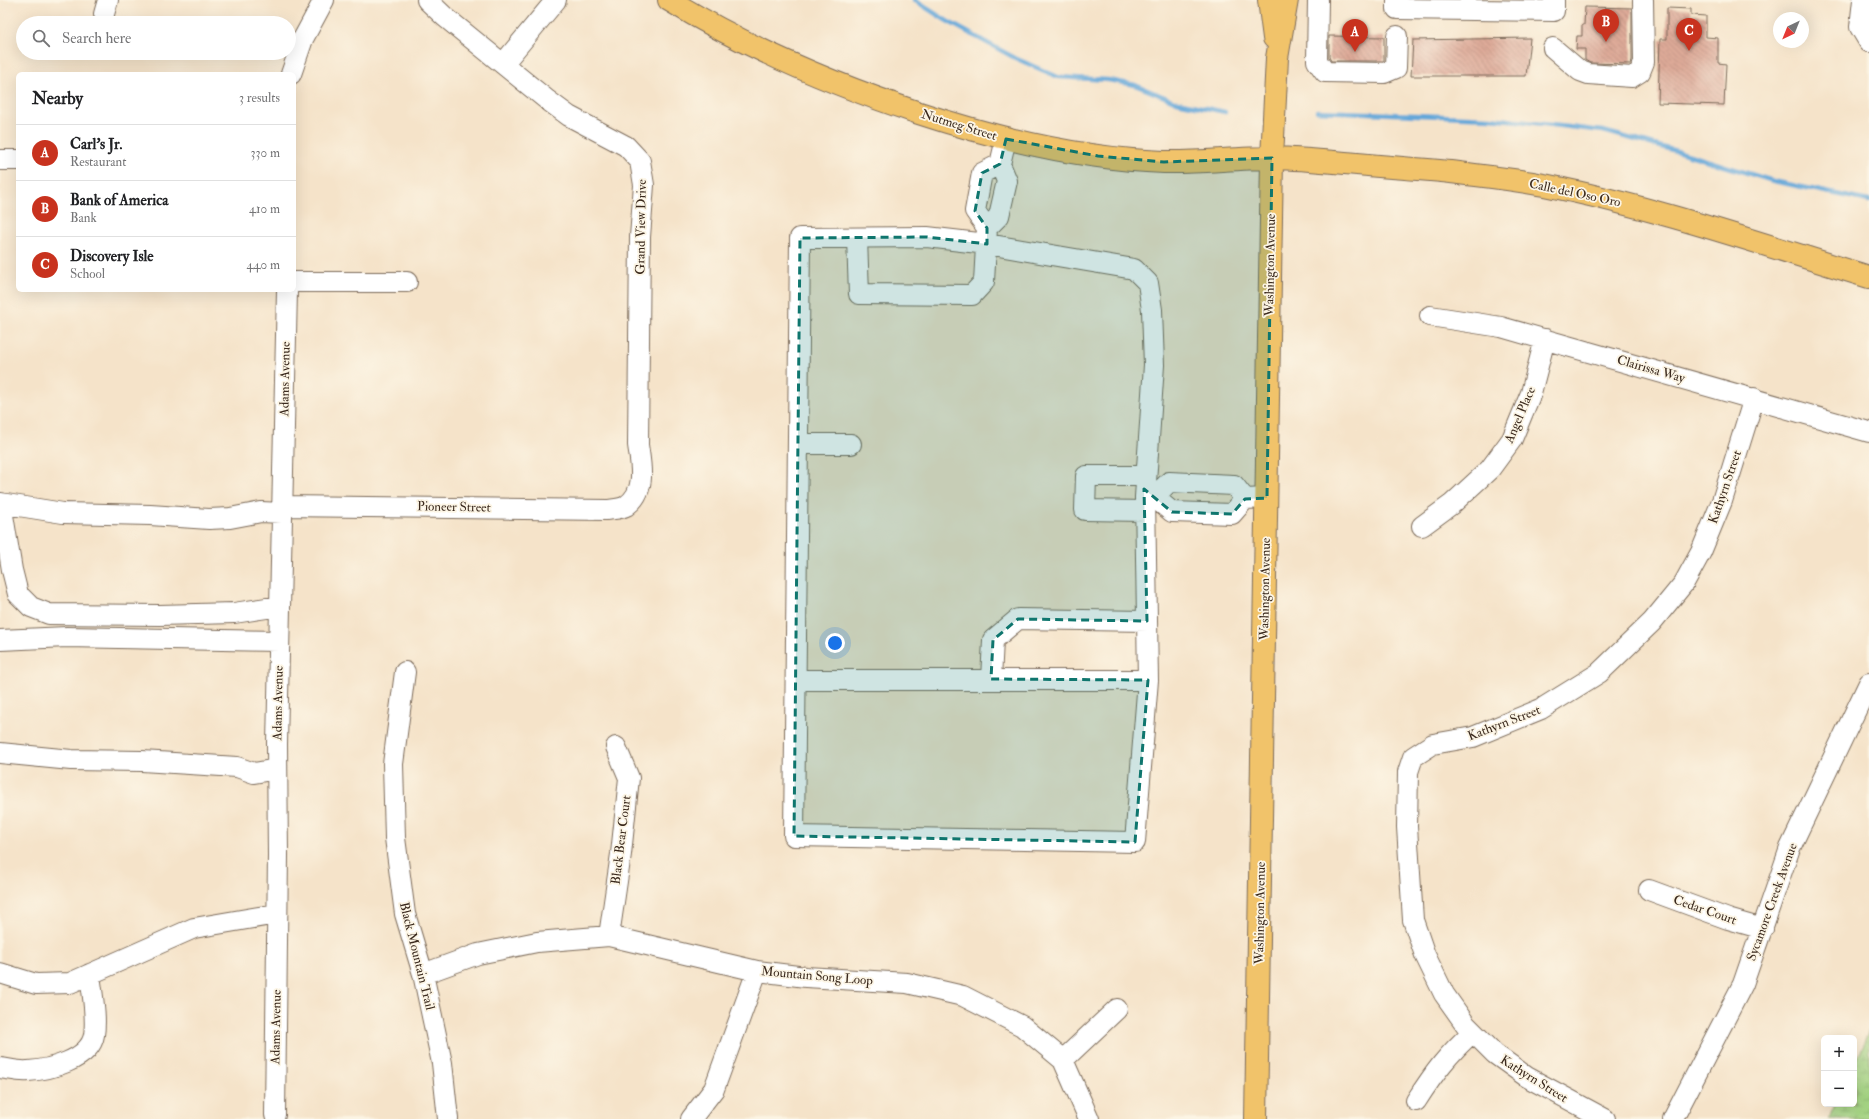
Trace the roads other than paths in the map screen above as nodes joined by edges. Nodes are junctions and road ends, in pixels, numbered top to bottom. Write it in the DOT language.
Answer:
graph roads {
  1 [pos="324,0"];
  2 [pos="427,0"];
  3 [pos="556,0"];
  4 [pos="669,0"];
  5 [pos="1269,0"];
  6 [pos="1287,0"];
  7 [pos="1318,0"];
  8 [pos="1397,0"];
  9 [pos="1554,0"];
  10 [pos="1643,0"];
  11 [pos="1863,0"];
  12 [pos="1397,36"];
  13 [pos="1869,42"];
  14 [pos="1553,48"];
  15 [pos="1277,58"];
  16 [pos="296,59"];
  17 [pos="296,60"];
  18 [pos="503,64"];
  19 [pos="292,72"];
  20 [pos="1006,139"];
  21 [pos="1272,158"];
  22 [pos="0,160"];
  23 [pos="16,160"];
  24 [pos="1000,164"];
  25 [pos="978,193"];
  26 [pos="1003,199"];
  27 [pos="987,236"];
  28 [pos="857,238"];
  29 [pos="1869,277"];
  30 [pos="296,282"];
  31 [pos="407,282"];
  32 [pos="287,292"];
  33 [pos="1430,316"];
  34 [pos="1545,339"];
  35 [pos="1754,398"];
  36 [pos="1869,432"];
  37 [pos="798,444"];
  38 [pos="851,444"];
  39 [pos="1146,476"];
  40 [pos="1187,483"];
  41 [pos="1267,498"];
  42 [pos="1245,499"];
  43 [pos="1148,501"];
  44 [pos="0,503"];
  45 [pos="625,507"];
  46 [pos="282,509"];
  47 [pos="1186,513"];
  48 [pos="1422,526"];
  49 [pos="280,606"];
  50 [pos="1147,621"];
  51 [pos="0,640"];
  52 [pos="279,641"];
  53 [pos="405,672"];
  54 [pos="991,679"];
  55 [pos="796,680"];
  56 [pos="1148,680"];
  57 [pos="1869,683"];
  58 [pos="616,747"];
  59 [pos="0,753"];
  60 [pos="277,769"];
  61 [pos="1649,890"];
  62 [pos="277,914"];
  63 [pos="1763,929"];
  64 [pos="609,936"];
  65 [pos="757,970"];
  66 [pos="0,973"];
  67 [pos="90,974"];
  68 [pos="423,974"];
  69 [pos="1117,1009"];
  70 [pos="1473,1032"];
  71 [pos="1063,1060"];
  72 [pos="0,1068"];
  73 [pos="1416,1101"];
  74 [pos="275,1115"];
  75 [pos="448,1119"];
  76 [pos="691,1119"];
  77 [pos="1089,1119"];
  78 [pos="1256,1119"];
  79 [pos="1605,1119"];
  80 [pos="1673,1119"];
  1 -- 16 [label="street"];
  2 -- 18 [label="street, Grand View Drive"];
  3 -- 18 [label="street"];
  4 -- 20 [label="main road, Nutmeg Street"];
  5 -- 15 [label="main road, Washington Avenue"];
  6 -- 15 [label="main road, Washington Avenue"];
  7 -- 12 [label="street"];
  8 -- 9 [label="street"];
  10 -- 14 [label="street"];
  11 -- 13 [label="street"];
  15 -- 21 [label="main road, Washington Avenue"];
  17 -- 19 [label="street"];
  18 -- 45 [label="street, Grand View Drive"];
  20 -- 21 [label="main road, Nutmeg Street"];
  20 -- 24 [label="street"];
  21 -- 29 [label="main road, Calle del Oso Oro"];
  21 -- 41 [label="main road, Washington Avenue"];
  22 -- 23 [label="street"];
  24 -- 25 [label="street"];
  24 -- 26 [label="street"];
  25 -- 26 [label="street"];
  25 -- 27 [label="street"];
  26 -- 27 [label="street"];
  27 -- 28 [label="street"];
  27 -- 28 [label="street"];
  27 -- 39 [label="street"];
  28 -- 37 [label="street"];
  30 -- 31 [label="street"];
  32 -- 46 [label="street, Adams Avenue"];
  33 -- 34 [label="street, Clairissa Way"];
  34 -- 35 [label="street, Clairissa Way"];
  34 -- 48 [label="street, Angel Place"];
  35 -- 36 [label="street, Clairissa Way"];
  35 -- 70 [label="street, Kathyrn Street"];
  37 -- 38 [label="street"];
  37 -- 55 [label="street"];
  39 -- 43 [label="street"];
  39 -- 43 [label="street"];
  40 -- 42 [label="street"];
  40 -- 43 [label="street"];
  40 -- 47 [label="street"];
  41 -- 42 [label="street"];
  41 -- 78 [label="main road, Washington Avenue"];
  42 -- 47 [label="street"];
  43 -- 47 [label="street"];
  43 -- 50 [label="street"];
  44 -- 46 [label="street, Pioneer Street"];
  44 -- 49 [label="street"];
  45 -- 46 [label="street, Pioneer Street"];
  46 -- 49 [label="street, Adams Avenue"];
  49 -- 52 [label="street, Adams Avenue"];
  50 -- 54 [label="street"];
  50 -- 56 [label="street"];
  51 -- 52 [label="street"];
  52 -- 60 [label="street, Adams Avenue"];
  53 -- 68 [label="street, Black Mountain Trail"];
  54 -- 55 [label="street"];
  54 -- 56 [label="street"];
  55 -- 56 [label="street"];
  57 -- 63 [label="street, Sycamore Creek Avenue"];
  58 -- 64 [label="street, Black Bear Court"];
  59 -- 60 [label="street"];
  60 -- 62 [label="street, Adams Avenue"];
  61 -- 63 [label="street, Cedar Court"];
  62 -- 67 [label="street"];
  62 -- 74 [label="street, Adams Avenue"];
  63 -- 80 [label="street, Sycamore Creek Avenue"];
  64 -- 65 [label="street, Mountain Song Loop"];
  64 -- 68 [label="street, Mountain Song Loop"];
  65 -- 71 [label="street, Mountain Song Loop"];
  65 -- 76 [label="street"];
  66 -- 67 [label="street"];
  67 -- 72 [label="street"];
  68 -- 75 [label="street, Black Mountain Trail"];
  69 -- 71 [label="street"];
  70 -- 73 [label="street"];
  70 -- 79 [label="street, Kathyrn Street"];
  71 -- 77 [label="street, Mountain Song Loop"];
}
